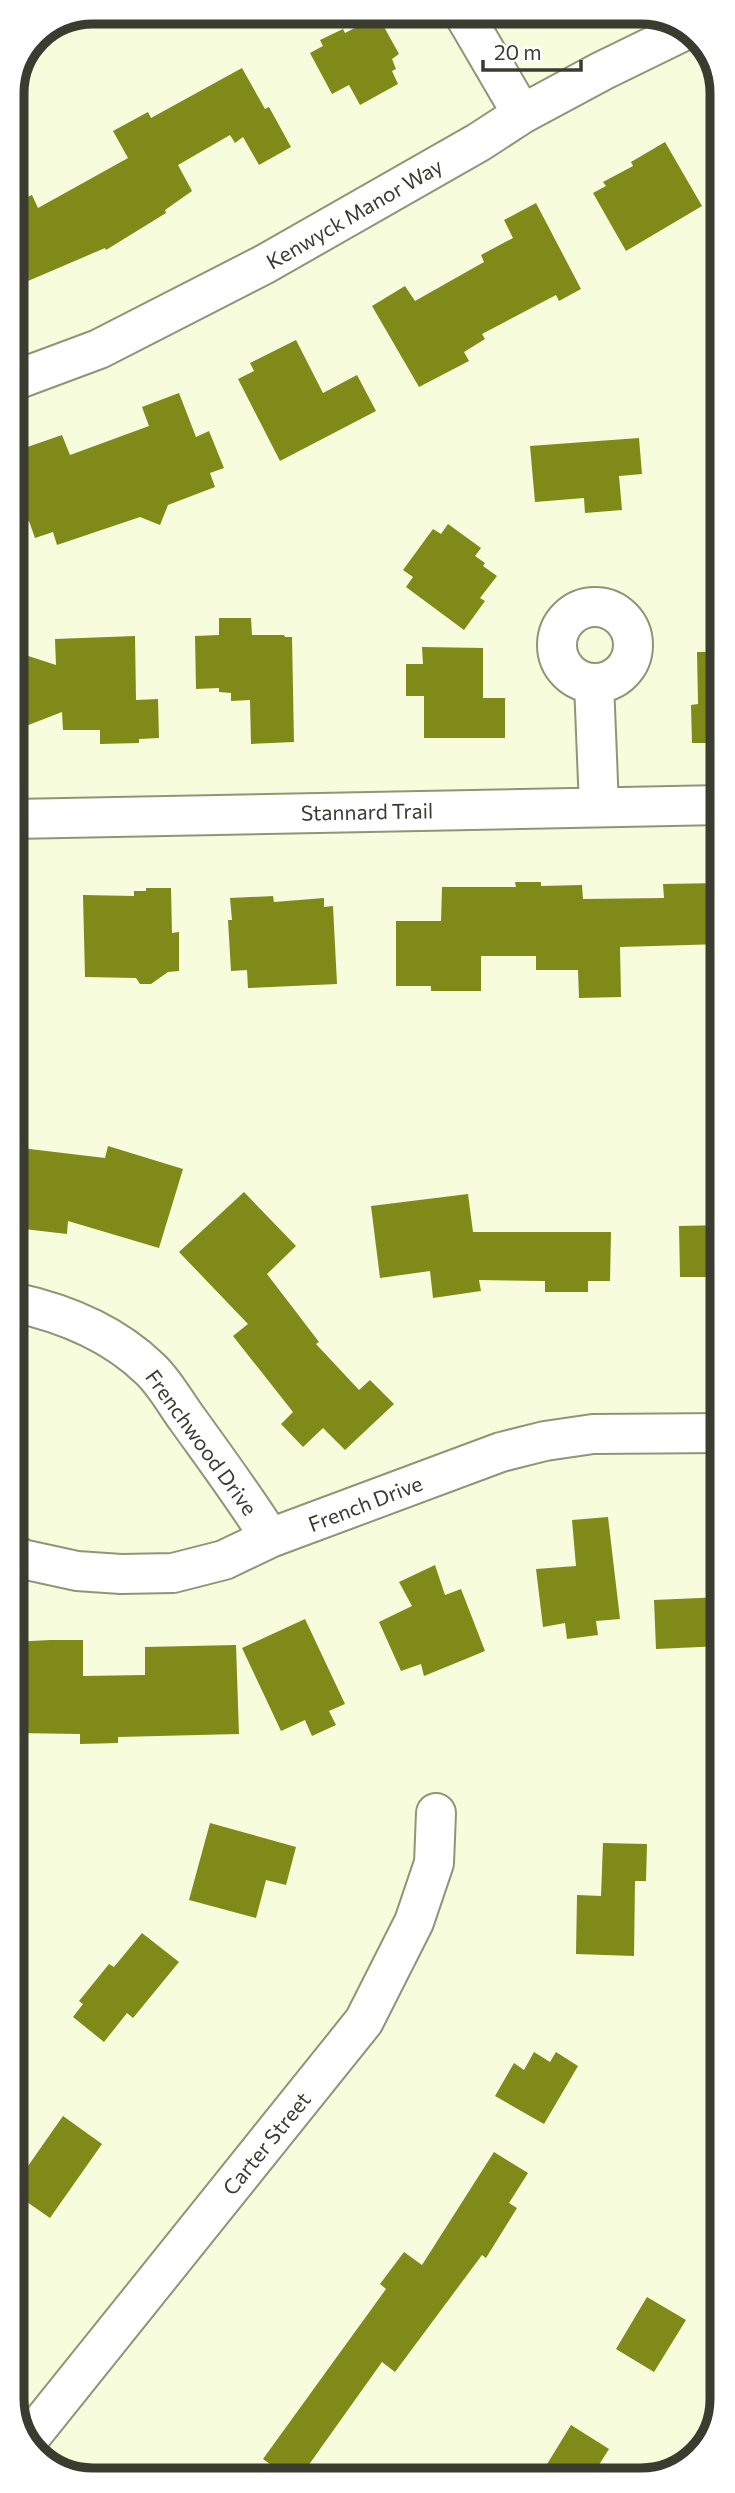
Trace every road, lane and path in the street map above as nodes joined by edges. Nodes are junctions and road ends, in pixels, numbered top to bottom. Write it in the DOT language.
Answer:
graph roads {
  1 [pos="470,25"];
  2 [pos="677,34"];
  3 [pos="522,114"];
  4 [pos="24,377"];
  5 [pos="594,683"];
  6 [pos="710,805"];
  7 [pos="599,807"];
  8 [pos="24,819"];
  9 [pos="24,1305"];
  10 [pos="710,1433"];
  11 [pos="270,1538"];
  12 [pos="24,1559"];
  13 [pos="436,1813"];
  14 [pos="34,2433"];
  1 -- 3 [label="street"];
  2 -- 3 [label="street, Kenwyck Manor Way"];
  3 -- 4 [label="street, Kenwyck Manor Way"];
  5 -- 7 [label="street"];
  6 -- 7 [label="street, Stannard Trail"];
  7 -- 8 [label="street, Stannard Trail"];
  9 -- 11 [label="street, Frenchwood Drive"];
  10 -- 11 [label="street, French Drive"];
  11 -- 12 [label="street, French Drive"];
  13 -- 14 [label="street, Carter Street"];
}
